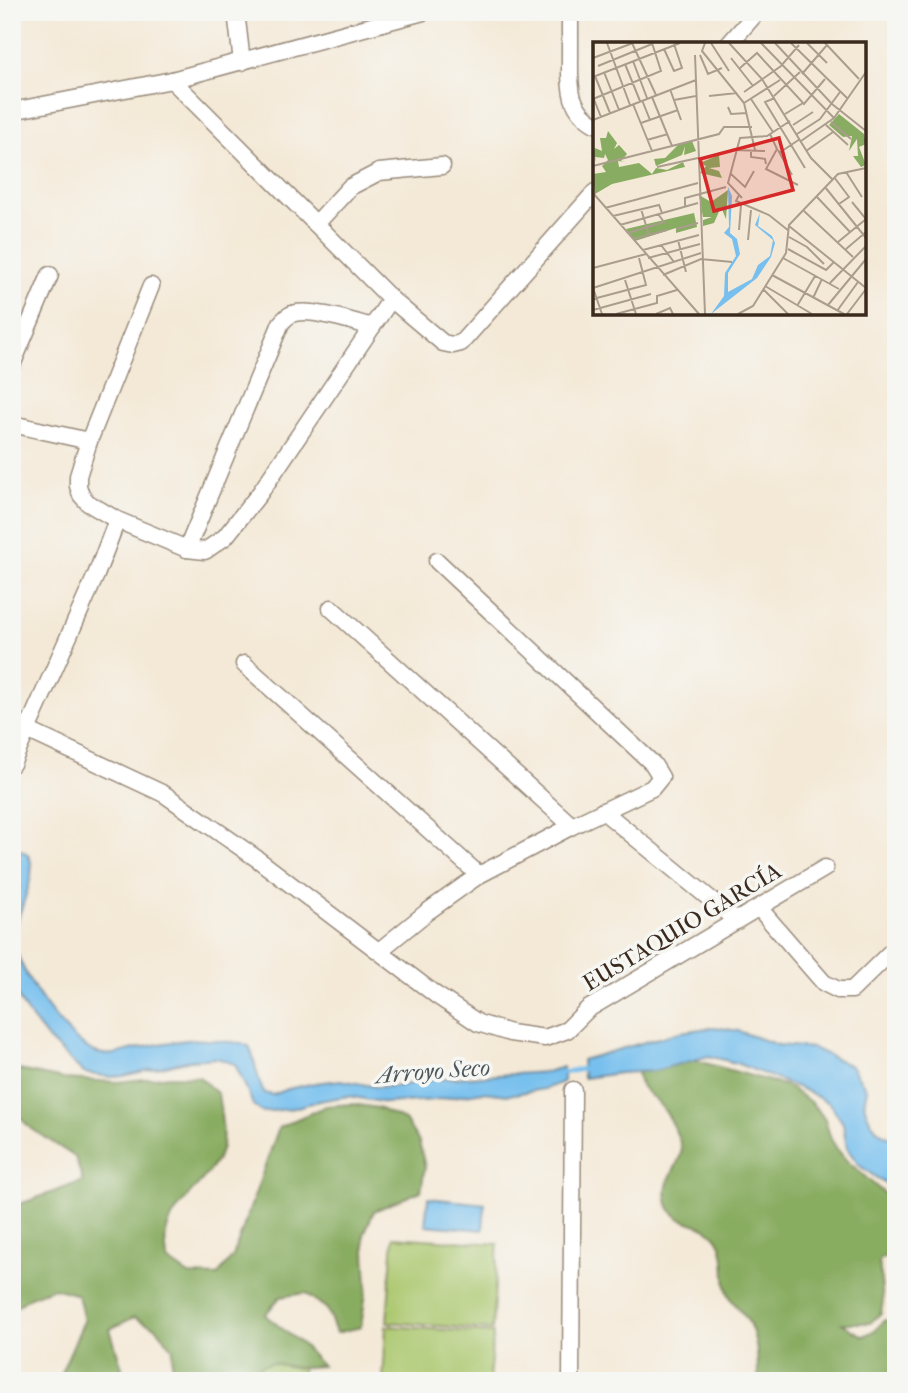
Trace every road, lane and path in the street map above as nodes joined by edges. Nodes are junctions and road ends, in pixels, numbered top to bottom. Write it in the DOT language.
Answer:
graph roads {
  1 [pos="236,12"];
  2 [pos="423,12"];
  3 [pos="569,12"];
  4 [pos="757,12"];
  5 [pos="731,42"];
  6 [pos="242,62"];
  7 [pos="172,80"];
  8 [pos="12,111"];
  9 [pos="593,123"];
  10 [pos="442,166"];
  11 [pos="593,194"];
  12 [pos="316,224"];
  13 [pos="50,275"];
  14 [pos="151,286"];
  15 [pos="391,299"];
  16 [pos="372,327"];
  17 [pos="12,365"];
  18 [pos="12,424"];
  19 [pos="89,441"];
  20 [pos="117,520"];
  21 [pos="187,549"];
  22 [pos="437,561"];
  23 [pos="331,608"];
  24 [pos="244,664"];
  25 [pos="19,727"];
  26 [pos="12,764"];
  27 [pos="603,811"];
  28 [pos="572,826"];
  29 [pos="825,868"];
  30 [pos="479,875"];
  31 [pos="759,908"];
  32 [pos="737,920"];
  33 [pos="896,947"];
  34 [pos="379,951"];
  35 [pos="572,1090"];
  36 [pos="571,1381"];
  1 -- 6 [label="street"];
  2 -- 6 [label="street"];
  3 -- 9 [label="street"];
  4 -- 5 [label="street"];
  6 -- 7 [label="street"];
  7 -- 8 [label="street"];
  7 -- 12 [label="street"];
  10 -- 12 [label="street"];
  11 -- 15 [label="street"];
  12 -- 15 [label="street"];
  13 -- 17 [label="street"];
  14 -- 19 [label="street"];
  15 -- 16 [label="street"];
  16 -- 21 [label="street"];
  16 -- 21 [label="street"];
  18 -- 19 [label="street"];
  19 -- 20 [label="street"];
  20 -- 21 [label="street"];
  20 -- 25 [label="street"];
  22 -- 27 [label="street"];
  23 -- 28 [label="street"];
  24 -- 30 [label="street"];
  25 -- 26 [label="street"];
  25 -- 34 [label="street"];
  27 -- 28 [label="street"];
  27 -- 32 [label="street"];
  28 -- 30 [label="street"];
  29 -- 31 [label="street, EUSTAQUIO GARCÍA"];
  30 -- 34 [label="street"];
  31 -- 32 [label="street, EUSTAQUIO GARCÍA"];
  31 -- 33 [label="street"];
  32 -- 34 [label="street, EUSTAQUIO GARCÍA"];
  35 -- 36 [label="street"];
}
